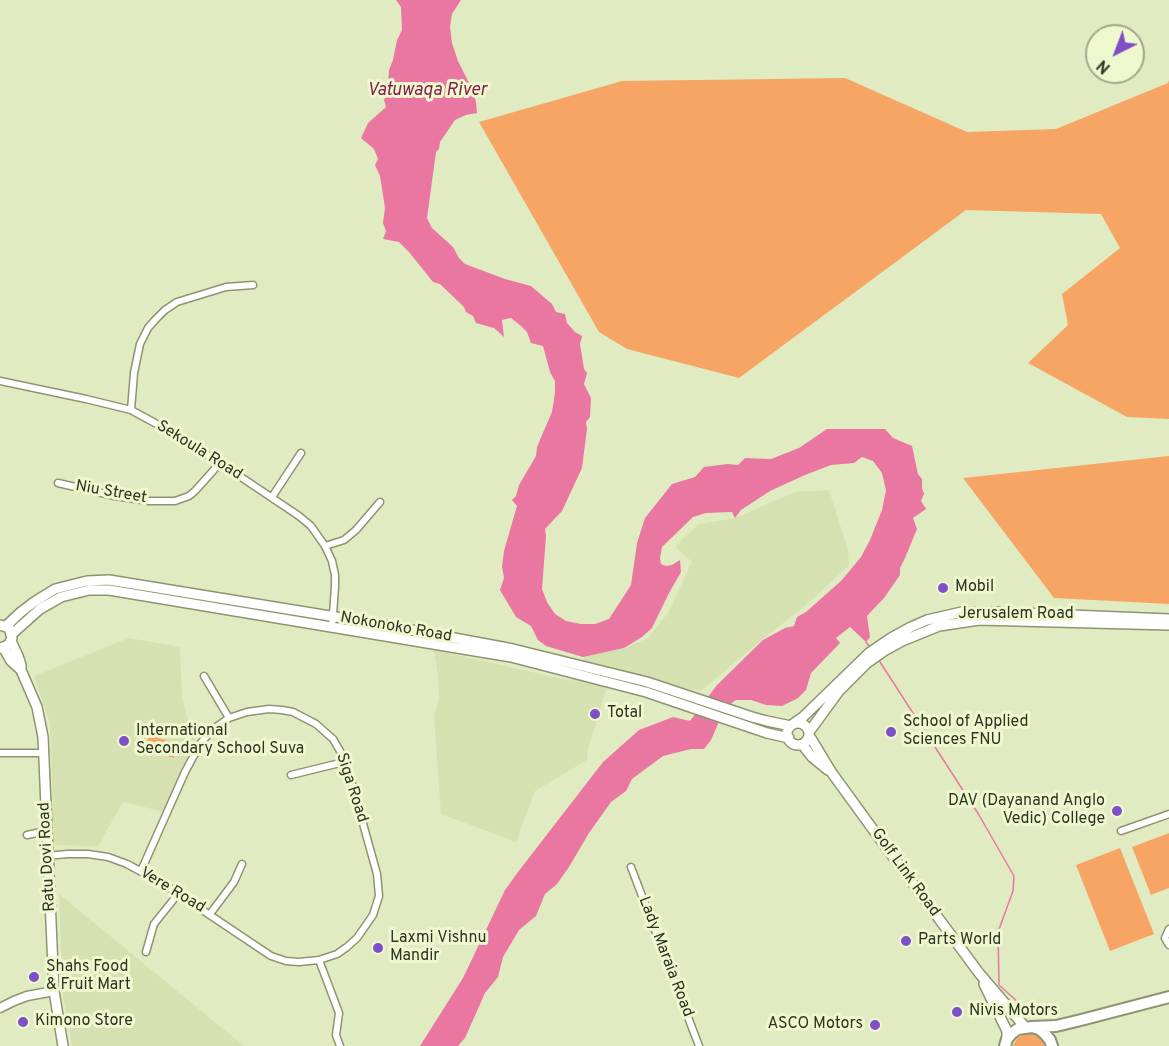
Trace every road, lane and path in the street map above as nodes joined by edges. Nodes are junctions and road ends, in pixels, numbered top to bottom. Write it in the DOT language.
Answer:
graph roads {
  1 [pos="253,285"];
  2 [pos="0,381"];
  3 [pos="130,410"];
  4 [pos="301,453"];
  5 [pos="220,463"];
  6 [pos="58,483"];
  7 [pos="272,497"];
  8 [pos="380,502"];
  9 [pos="324,546"];
  10 [pos="1169,619"];
  11 [pos="332,622"];
  12 [pos="1169,625"];
  13 [pos="7,632"];
  14 [pos="2,647"];
  15 [pos="21,670"];
  16 [pos="204,676"];
  17 [pos="730,714"];
  18 [pos="229,718"];
  19 [pos="792,725"];
  20 [pos="809,734"];
  21 [pos="789,738"];
  22 [pos="802,744"];
  23 [pos="0,753"];
  24 [pos="43,753"];
  25 [pos="344,762"];
  26 [pos="832,773"];
  27 [pos="291,775"];
  28 [pos="1169,814"];
  29 [pos="46,831"];
  30 [pos="1121,831"];
  31 [pos="27,835"];
  32 [pos="47,856"];
  33 [pos="242,864"];
  34 [pos="631,867"];
  35 [pos="141,871"];
  36 [pos="178,894"];
  37 [pos="210,914"];
  38 [pos="1169,929"];
  39 [pos="1169,945"];
  40 [pos="146,952"];
  41 [pos="319,960"];
  42 [pos="286,961"];
  43 [pos="979,973"];
  44 [pos="54,991"];
  45 [pos="1169,997"];
  46 [pos="0,1008"];
  47 [pos="1028,1027"];
  48 [pos="1005,1044"];
  49 [pos="63,1046"];
  50 [pos="340,1046"];
  51 [pos="699,1046"];
  52 [pos="1052,1046"];
  1 -- 3 [label="street"];
  2 -- 3 [label="street, Sekoula Road"];
  3 -- 5 [label="street, Sekoula Road"];
  4 -- 7 [label="street"];
  5 -- 6 [label="street, Niu Street"];
  5 -- 7 [label="street, Sekoula Road"];
  7 -- 9 [label="street, Sekoula Road"];
  8 -- 9 [label="street"];
  9 -- 11 [label="street, Sekoula Road"];
  10 -- 19 [label="main road, Jerusalem Road"];
  11 -- 13 [label="main road, Nokonoko Road"];
  11 -- 17 [label="main road, Nokonoko Road"];
  12 -- 20 [label="main road, Jerusalem Road"];
  13 -- 14 [label="main road, Nokonoko Road"];
  13 -- 15 [label="main road, Ratu Dovi Road"];
  14 -- 15 [label="main road, Ratu Dovi Road"];
  15 -- 24 [label="main road, Ratu Dovi Road"];
  16 -- 18 [label="street"];
  17 -- 19 [label="main road, Nokonoko Road"];
  17 -- 21 [label="main road, Nokonoko Road"];
  18 -- 25 [label="street, Siga Road"];
  18 -- 35 [label="street, Siga Road"];
  19 -- 20 [label="main road"];
  19 -- 21 [label="main road"];
  20 -- 22 [label="main road"];
  20 -- 26 [label="main road, Golf Link Road"];
  21 -- 22 [label="main road"];
  22 -- 26 [label="main road, Golf Link Road"];
  23 -- 24 [label="street"];
  24 -- 29 [label="main road, Ratu Dovi Road"];
  25 -- 27 [label="street"];
  25 -- 41 [label="street, Siga Road"];
  26 -- 43 [label="main road, Golf Link Road"];
  28 -- 30 [label="street"];
  29 -- 31 [label="street"];
  29 -- 32 [label="main road, Ratu Dovi Road"];
  32 -- 35 [label="street, Vere Road"];
  32 -- 44 [label="main road, Ratu Dovi Road"];
  33 -- 37 [label="street"];
  34 -- 51 [label="street, Lady Maraia Road"];
  35 -- 36 [label="street, Vere Road"];
  36 -- 37 [label="street, Vere Road"];
  36 -- 40 [label="street"];
  37 -- 42 [label="street, Vere Road"];
  38 -- 39 [label="street"];
  41 -- 42 [label="street, Siga Road"];
  41 -- 50 [label="street"];
  43 -- 47 [label="main road, Golf Link Road"];
  43 -- 48 [label="main road, Golf Link Road"];
  44 -- 46 [label="street"];
  44 -- 49 [label="main road, Ratu Dovi Road"];
  45 -- 47 [label="highway"];
  47 -- 48 [label="highway"];
  47 -- 52 [label="highway"];
}
